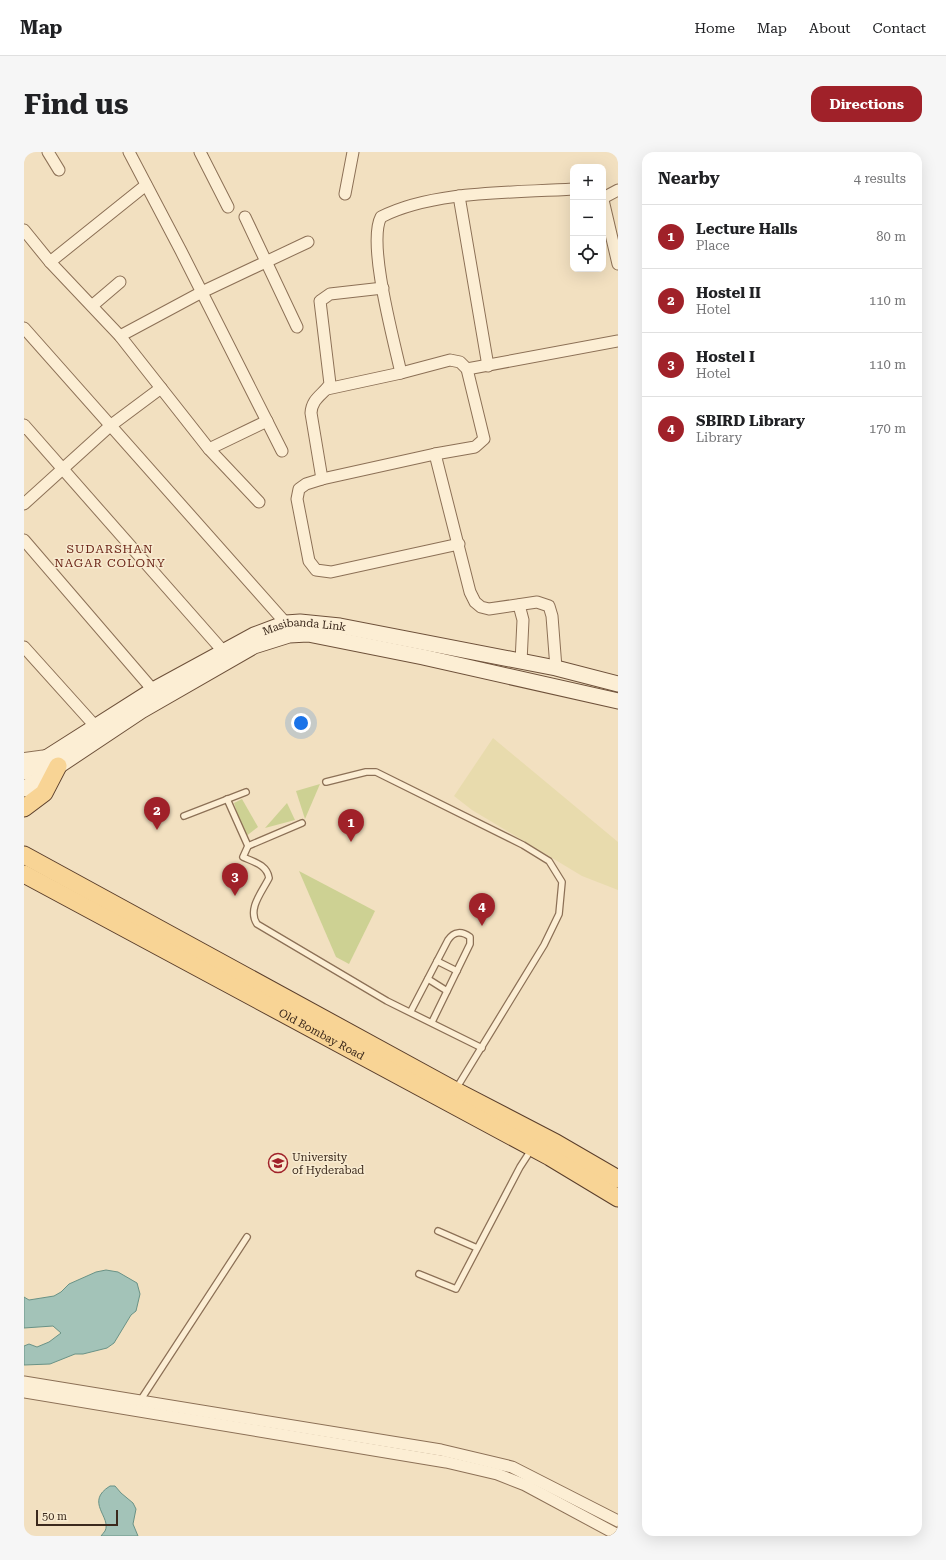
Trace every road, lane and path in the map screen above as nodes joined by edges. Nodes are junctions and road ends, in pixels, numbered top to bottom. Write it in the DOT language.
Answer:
graph roads {
  1 [pos="48,152"];
  2 [pos="129,152"];
  3 [pos="200,152"];
  4 [pos="353,152"];
  5 [pos="59,170"];
  6 [pos="146,186"];
  7 [pos="570,189"];
  8 [pos="618,190"];
  9 [pos="345,194"];
  10 [pos="459,196"];
  11 [pos="606,197"];
  12 [pos="603,200"];
  13 [pos="228,207"];
  14 [pos="246,217"];
  15 [pos="24,230"];
  16 [pos="308,242"];
  17 [pos="266,261"];
  18 [pos="50,262"];
  19 [pos="618,264"];
  20 [pos="120,282"];
  21 [pos="383,288"];
  22 [pos="202,292"];
  23 [pos="93,305"];
  24 [pos="297,327"];
  25 [pos="24,328"];
  26 [pos="120,336"];
  27 [pos="618,341"];
  28 [pos="488,366"];
  29 [pos="467,369"];
  30 [pos="401,373"];
  31 [pos="161,388"];
  32 [pos="327,389"];
  33 [pos="267,421"];
  34 [pos="24,425"];
  35 [pos="110,426"];
  36 [pos="209,449"];
  37 [pos="282,451"];
  38 [pos="435,454"];
  39 [pos="63,468"];
  40 [pos="322,479"];
  41 [pos="259,502"];
  42 [pos="24,504"];
  43 [pos="24,540"];
  44 [pos="458,544"];
  45 [pos="520,605"];
  46 [pos="291,628"];
  47 [pos="355,636"];
  48 [pos="24,647"];
  49 [pos="223,651"];
  50 [pos="521,662"];
  51 [pos="556,668"];
  52 [pos="618,684"];
  53 [pos="153,690"];
  54 [pos="618,701"];
  55 [pos="96,727"];
  56 [pos="24,760"];
  57 [pos="53,762"];
  58 [pos="24,772"];
  59 [pos="326,782"];
  60 [pos="24,789"];
  61 [pos="246,792"];
  62 [pos="227,799"];
  63 [pos="24,808"];
  64 [pos="184,816"];
  65 [pos="302,823"];
  66 [pos="248,846"];
  67 [pos="24,855"];
  68 [pos="24,874"];
  69 [pos="437,961"];
  70 [pos="457,971"];
  71 [pos="428,979"];
  72 [pos="447,991"];
  73 [pos="410,1011"];
  74 [pos="432,1022"];
  75 [pos="482,1048"];
  76 [pos="456,1091"];
  77 [pos="532,1148"];
  78 [pos="618,1179"];
  79 [pos="618,1198"];
  80 [pos="438,1231"];
  81 [pos="248,1237"];
  82 [pos="476,1248"];
  83 [pos="419,1274"];
  84 [pos="24,1382"];
  85 [pos="24,1392"];
  86 [pos="138,1406"];
  87 [pos="346,1440"];
  88 [pos="618,1521"];
  89 [pos="618,1535"];
  1 -- 5 [label="street"];
  2 -- 6 [label="street"];
  3 -- 13 [label="street"];
  4 -- 9 [label="street"];
  6 -- 18 [label="street"];
  6 -- 22 [label="street"];
  7 -- 10 [label="street"];
  8 -- 11 [label="street"];
  10 -- 21 [label="street"];
  10 -- 28 [label="street"];
  12 -- 19 [label="street"];
  14 -- 17 [label="street"];
  15 -- 18 [label="street"];
  16 -- 17 [label="street"];
  17 -- 22 [label="street"];
  17 -- 24 [label="street"];
  18 -- 23 [label="street"];
  20 -- 23 [label="street"];
  21 -- 30 [label="street"];
  21 -- 32 [label="street"];
  22 -- 26 [label="street"];
  22 -- 33 [label="street"];
  23 -- 26 [label="street"];
  25 -- 35 [label="street"];
  26 -- 31 [label="street"];
  27 -- 28 [label="street"];
  28 -- 29 [label="street"];
  29 -- 30 [label="street"];
  29 -- 38 [label="street"];
  30 -- 32 [label="street"];
  31 -- 35 [label="street"];
  31 -- 36 [label="street"];
  32 -- 40 [label="street"];
  33 -- 36 [label="street"];
  33 -- 37 [label="street"];
  34 -- 39 [label="street"];
  35 -- 39 [label="street"];
  35 -- 46 [label="street"];
  36 -- 41 [label="street"];
  38 -- 40 [label="street"];
  38 -- 44 [label="street"];
  39 -- 42 [label="street"];
  39 -- 49 [label="street"];
  40 -- 44 [label="street"];
  43 -- 53 [label="street"];
  44 -- 45 [label="street"];
  45 -- 50 [label="street"];
  45 -- 51 [label="street"];
  46 -- 47 [label="main road, Masibanda Link"];
  46 -- 49 [label="main road, Masibanda Link"];
  46 -- 57 [label="main road"];
  47 -- 50 [label="main road, Masibanda Link"];
  47 -- 54 [label="main road"];
  48 -- 55 [label="street"];
  49 -- 53 [label="main road, Masibanda Link"];
  50 -- 51 [label="main road, Masibanda Link"];
  51 -- 52 [label="main road, Masibanda Link"];
  53 -- 55 [label="main road, Masibanda Link"];
  55 -- 57 [label="main road, Masibanda Link"];
  56 -- 57 [label="street"];
  57 -- 58 [label="main road, Masibanda Link"];
  57 -- 60 [label="main road"];
  57 -- 63 [label="main road"];
  59 -- 75 [label="lane"];
  61 -- 62 [label="lane"];
  62 -- 64 [label="lane"];
  62 -- 66 [label="lane"];
  65 -- 66 [label="lane"];
  66 -- 73 [label="lane"];
  67 -- 76 [label="main road, Old Bombay Road"];
  68 -- 77 [label="main road, Old Bombay Road"];
  69 -- 70 [label="lane"];
  69 -- 70 [label="lane"];
  69 -- 71 [label="lane"];
  70 -- 72 [label="lane"];
  71 -- 72 [label="lane"];
  71 -- 73 [label="lane"];
  72 -- 74 [label="lane"];
  73 -- 74 [label="lane"];
  74 -- 75 [label="lane"];
  75 -- 76 [label="lane"];
  76 -- 78 [label="main road, Old Bombay Road"];
  77 -- 79 [label="main road, Old Bombay Road"];
  77 -- 82 [label="lane"];
  80 -- 82 [label="lane"];
  81 -- 86 [label="lane"];
  82 -- 83 [label="lane"];
  84 -- 86 [label="street"];
  85 -- 86 [label="street"];
  86 -- 87 [label="street"];
  87 -- 88 [label="street"];
  87 -- 89 [label="street"];
}
